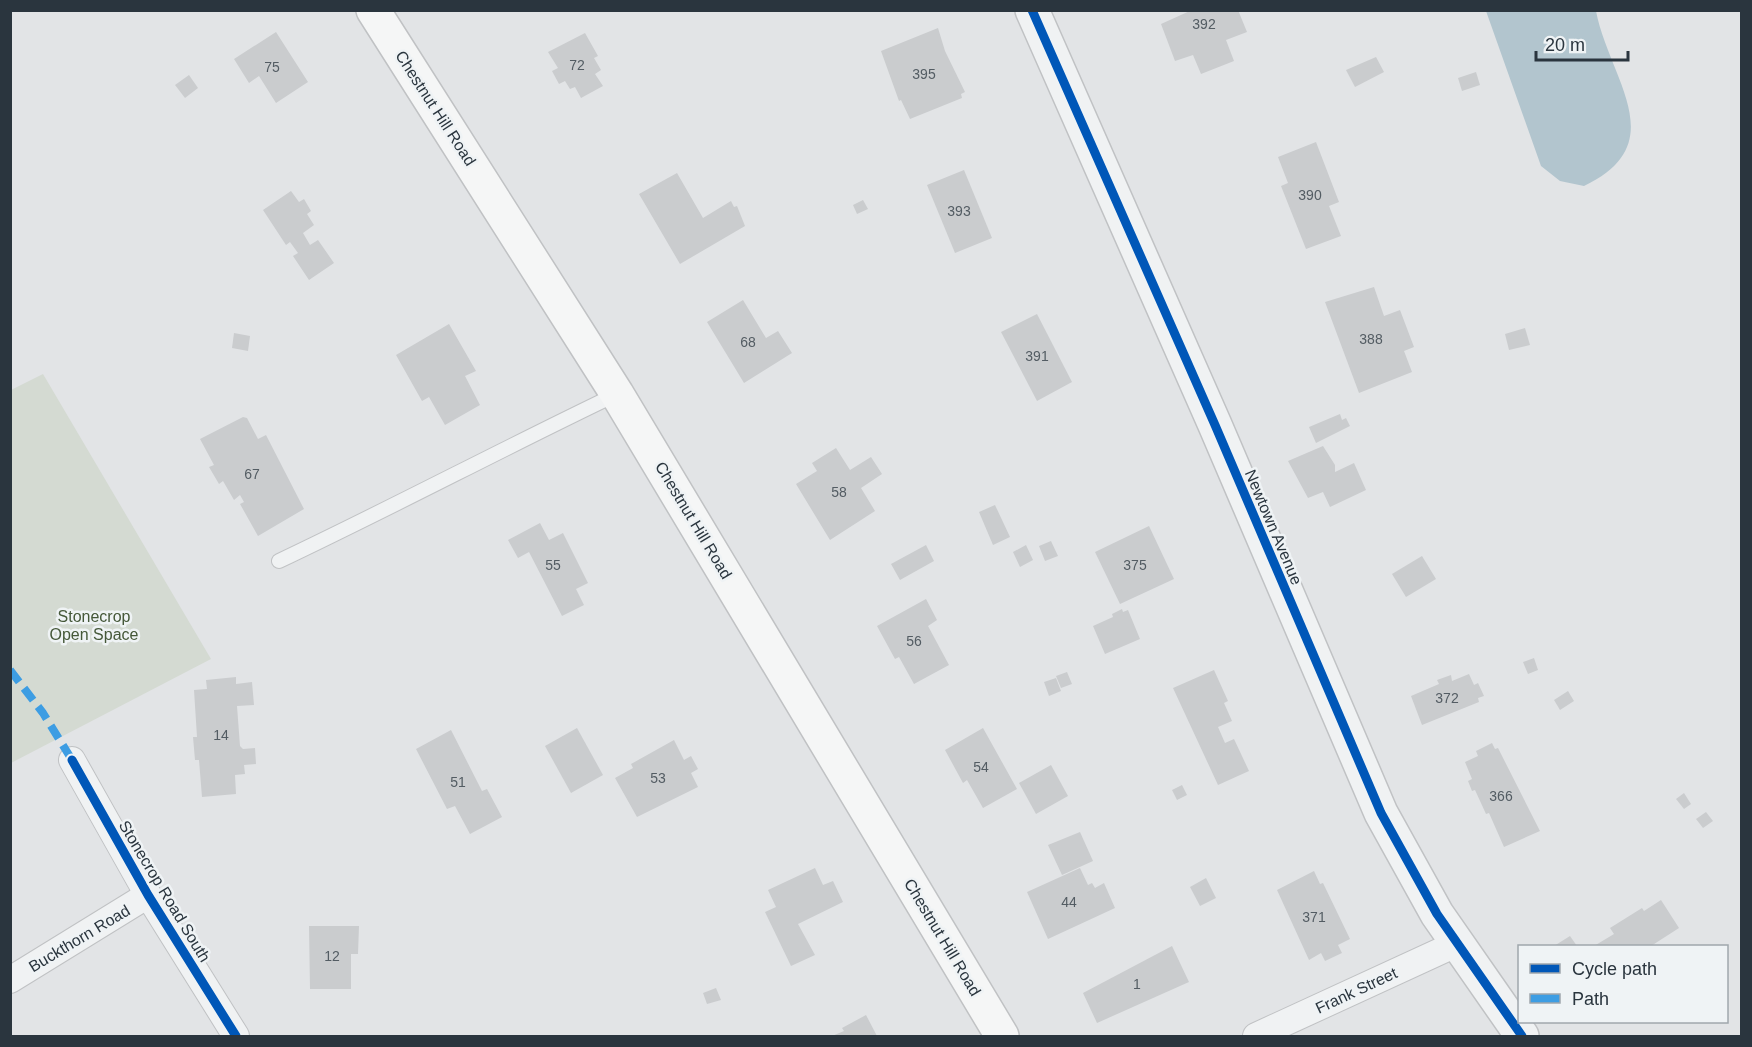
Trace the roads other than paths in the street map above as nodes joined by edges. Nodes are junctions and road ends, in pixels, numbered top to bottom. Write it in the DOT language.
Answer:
graph roads {
  1 [pos="373,10"];
  2 [pos="1032,10"];
  3 [pos="617,394"];
  4 [pos="279,561"];
  5 [pos="72,760"];
  6 [pos="148,896"];
  7 [pos="1456,944"];
  8 [pos="10,980"];
  9 [pos="236,1036"];
  10 [pos="1002,1036"];
  11 [pos="1256,1036"];
  12 [pos="1522,1036"];
  1 -- 3 [label="main road, Chestnut Hill Road"];
  2 -- 7 [label="street, Newtown Avenue"];
  3 -- 4 [label="lane"];
  3 -- 10 [label="main road, Chestnut Hill Road"];
  5 -- 6 [label="street, Stonecrop Road South"];
  6 -- 8 [label="street, Buckthorn Road"];
  6 -- 9 [label="street, Stonecrop Road South"];
  7 -- 11 [label="street, Frank Street"];
  7 -- 12 [label="street, Newtown Avenue"];
}
